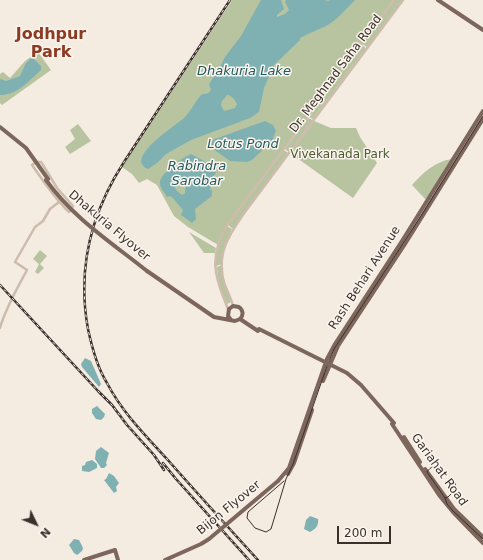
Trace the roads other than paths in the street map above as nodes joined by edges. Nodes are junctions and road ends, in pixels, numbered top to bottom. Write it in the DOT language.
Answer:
graph roads {
  1 [pos="394,0"];
  2 [pos="402,0"];
  3 [pos="438,0"];
  4 [pos="442,0"];
  5 [pos="385,12"];
  6 [pos="391,16"];
  7 [pos="483,29"];
  8 [pos="335,79"];
  9 [pos="340,83"];
  10 [pos="314,108"];
  11 [pos="483,111"];
  12 [pos="319,112"];
  13 [pos="483,119"];
  14 [pos="303,123"];
  15 [pos="0,127"];
  16 [pos="308,127"];
  17 [pos="0,131"];
  18 [pos="34,163"];
  19 [pos="42,172"];
  20 [pos="59,202"];
  21 [pos="227,225"];
  22 [pos="233,229"];
  23 [pos="233,306"];
  24 [pos="229,309"];
  25 [pos="229,318"];
  26 [pos="241,319"];
  27 [pos="0,328"];
  28 [pos="398,431"];
  29 [pos="280,481"];
  30 [pos="483,536"];
  31 [pos="483,543"];
  32 [pos="84,560"];
  33 [pos="118,560"];
  34 [pos="165,560"];
  35 [pos="171,560"];
  1 -- 5 [label="street, Dr. Meghnad Saha Road"];
  2 -- 6 [label="street, Dr. Meghnad Saha Road"];
  3 -- 7 [label="main road"];
  4 -- 7 [label="main road"];
  5 -- 6 [label="street"];
  5 -- 8 [label="street, Dr. Meghnad Saha Road"];
  6 -- 9 [label="street, Dr. Meghnad Saha Road"];
  8 -- 9 [label="street"];
  8 -- 10 [label="street, Dr. Meghnad Saha Road"];
  9 -- 12 [label="street, Dr. Meghnad Saha Road"];
  10 -- 12 [label="street"];
  10 -- 14 [label="street, Dr. Meghnad Saha Road"];
  11 -- 29 [label="main road, Rash Behari Avenue"];
  12 -- 16 [label="street, Dr. Meghnad Saha Road"];
  13 -- 29 [label="main road, Rash Behari Avenue"];
  14 -- 16 [label="street"];
  14 -- 21 [label="street, Dr. Meghnad Saha Road"];
  15 -- 18 [label="main road"];
  16 -- 22 [label="street, Dr. Meghnad Saha Road"];
  17 -- 18 [label="main road"];
  18 -- 19 [label="main road, Dhakuria Flyover"];
  19 -- 20 [label="street"];
  19 -- 20 [label="street"];
  19 -- 25 [label="main road, Dhakuria Flyover, bridge"];
  20 -- 27 [label="street"];
  21 -- 22 [label="street"];
  21 -- 24 [label="street, Dr. Meghnad Saha Road"];
  22 -- 23 [label="street, Dr. Meghnad Saha Road"];
  23 -- 24 [label="main road"];
  23 -- 26 [label="main road"];
  24 -- 25 [label="main road"];
  25 -- 26 [label="main road"];
  26 -- 28 [label="main road, bridge"];
  28 -- 30 [label="main road, Gariahat Road"];
  28 -- 31 [label="main road, Gariahat Road"];
  29 -- 34 [label="main road, Bijon Flyover, bridge"];
  29 -- 35 [label="main road, Bijon Flyover, bridge"];
  32 -- 33 [label="main road"];
}
